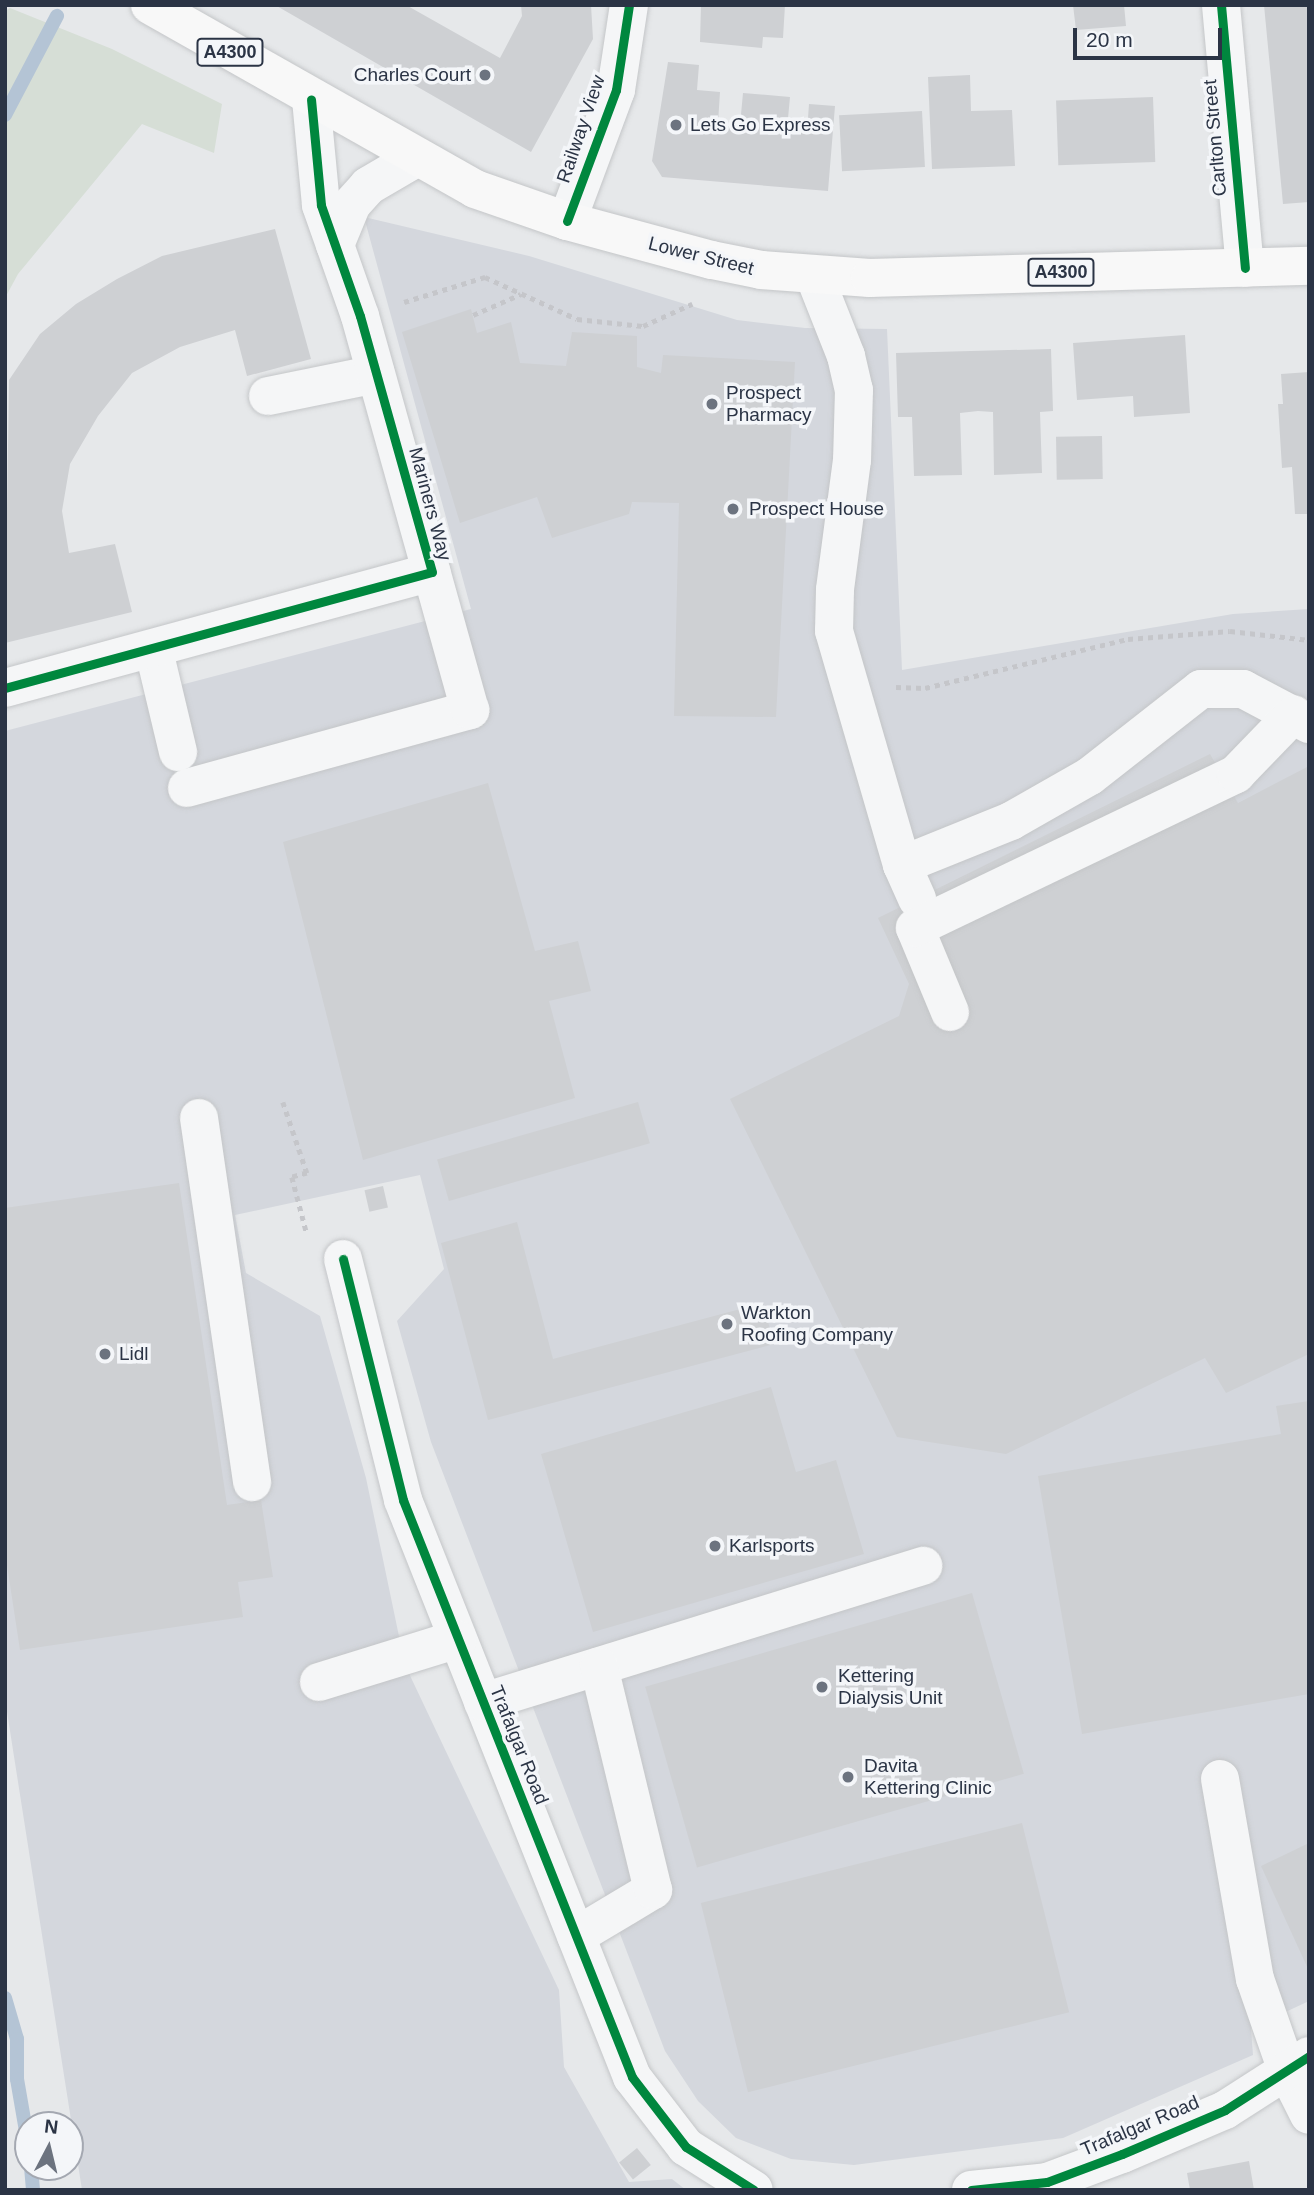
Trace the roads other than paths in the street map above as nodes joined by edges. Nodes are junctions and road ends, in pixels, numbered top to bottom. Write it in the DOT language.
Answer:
graph roads {
  1 [pos="150,5"];
  2 [pos="629,5"];
  3 [pos="1221,5"];
  4 [pos="311,99"];
  5 [pos="416,158"];
  6 [pos="567,221"];
  7 [pos="335,244"];
  8 [pos="1309,266"];
  9 [pos="1245,268"];
  10 [pos="814,275"];
  11 [pos="376,374"];
  12 [pos="268,397"];
  13 [pos="432,572"];
  14 [pos="154,651"];
  15 [pos="5,688"];
  16 [pos="1302,719"];
  17 [pos="178,752"];
  18 [pos="187,788"];
  19 [pos="950,1012"];
  20 [pos="199,1118"];
  21 [pos="343,1259"];
  22 [pos="252,1482"];
  23 [pos="923,1566"];
  24 [pos="458,1639"];
  25 [pos="599,1665"];
  26 [pos="319,1682"];
  27 [pos="483,1702"];
  28 [pos="1220,1779"];
  29 [pos="576,1936"];
  30 [pos="1298,2064"];
  31 [pos="1309,2115"];
  32 [pos="1080,2180"];
  33 [pos="754,2190"];
  34 [pos="971,2190"];
  1 -- 4 [label="main road, Lower Street / A4300"];
  2 -- 6 [label="street, Railway View"];
  3 -- 9 [label="street, Carlton Street"];
  4 -- 5 [label="main road, Lower Street / A4300"];
  4 -- 7 [label="street, Mariners Way"];
  5 -- 6 [label="main road, Lower Street / A4300"];
  5 -- 7 [label="street"];
  6 -- 10 [label="main road, Lower Street / A4300"];
  7 -- 11 [label="street, Mariners Way"];
  8 -- 9 [label="main road, Lower Street / A4300"];
  9 -- 10 [label="main road, Lower Street / A4300"];
  10 -- 16 [label="street"];
  11 -- 12 [label="street"];
  11 -- 13 [label="street, Mariners Way"];
  13 -- 14 [label="street, Mariners Way"];
  13 -- 18 [label="street, Mariners Way"];
  14 -- 15 [label="street, Mariners Way"];
  14 -- 17 [label="street"];
  16 -- 19 [label="street"];
  20 -- 22 [label="street"];
  21 -- 24 [label="street, Trafalgar Road"];
  23 -- 25 [label="street"];
  24 -- 26 [label="street"];
  24 -- 27 [label="street, Trafalgar Road"];
  25 -- 27 [label="street"];
  25 -- 29 [label="street"];
  27 -- 29 [label="street, Trafalgar Road"];
  28 -- 30 [label="street"];
  29 -- 33 [label="street, Trafalgar Road"];
  30 -- 31 [label="street"];
  30 -- 32 [label="street, Trafalgar Road"];
  32 -- 34 [label="street, Trafalgar Road"];
}
